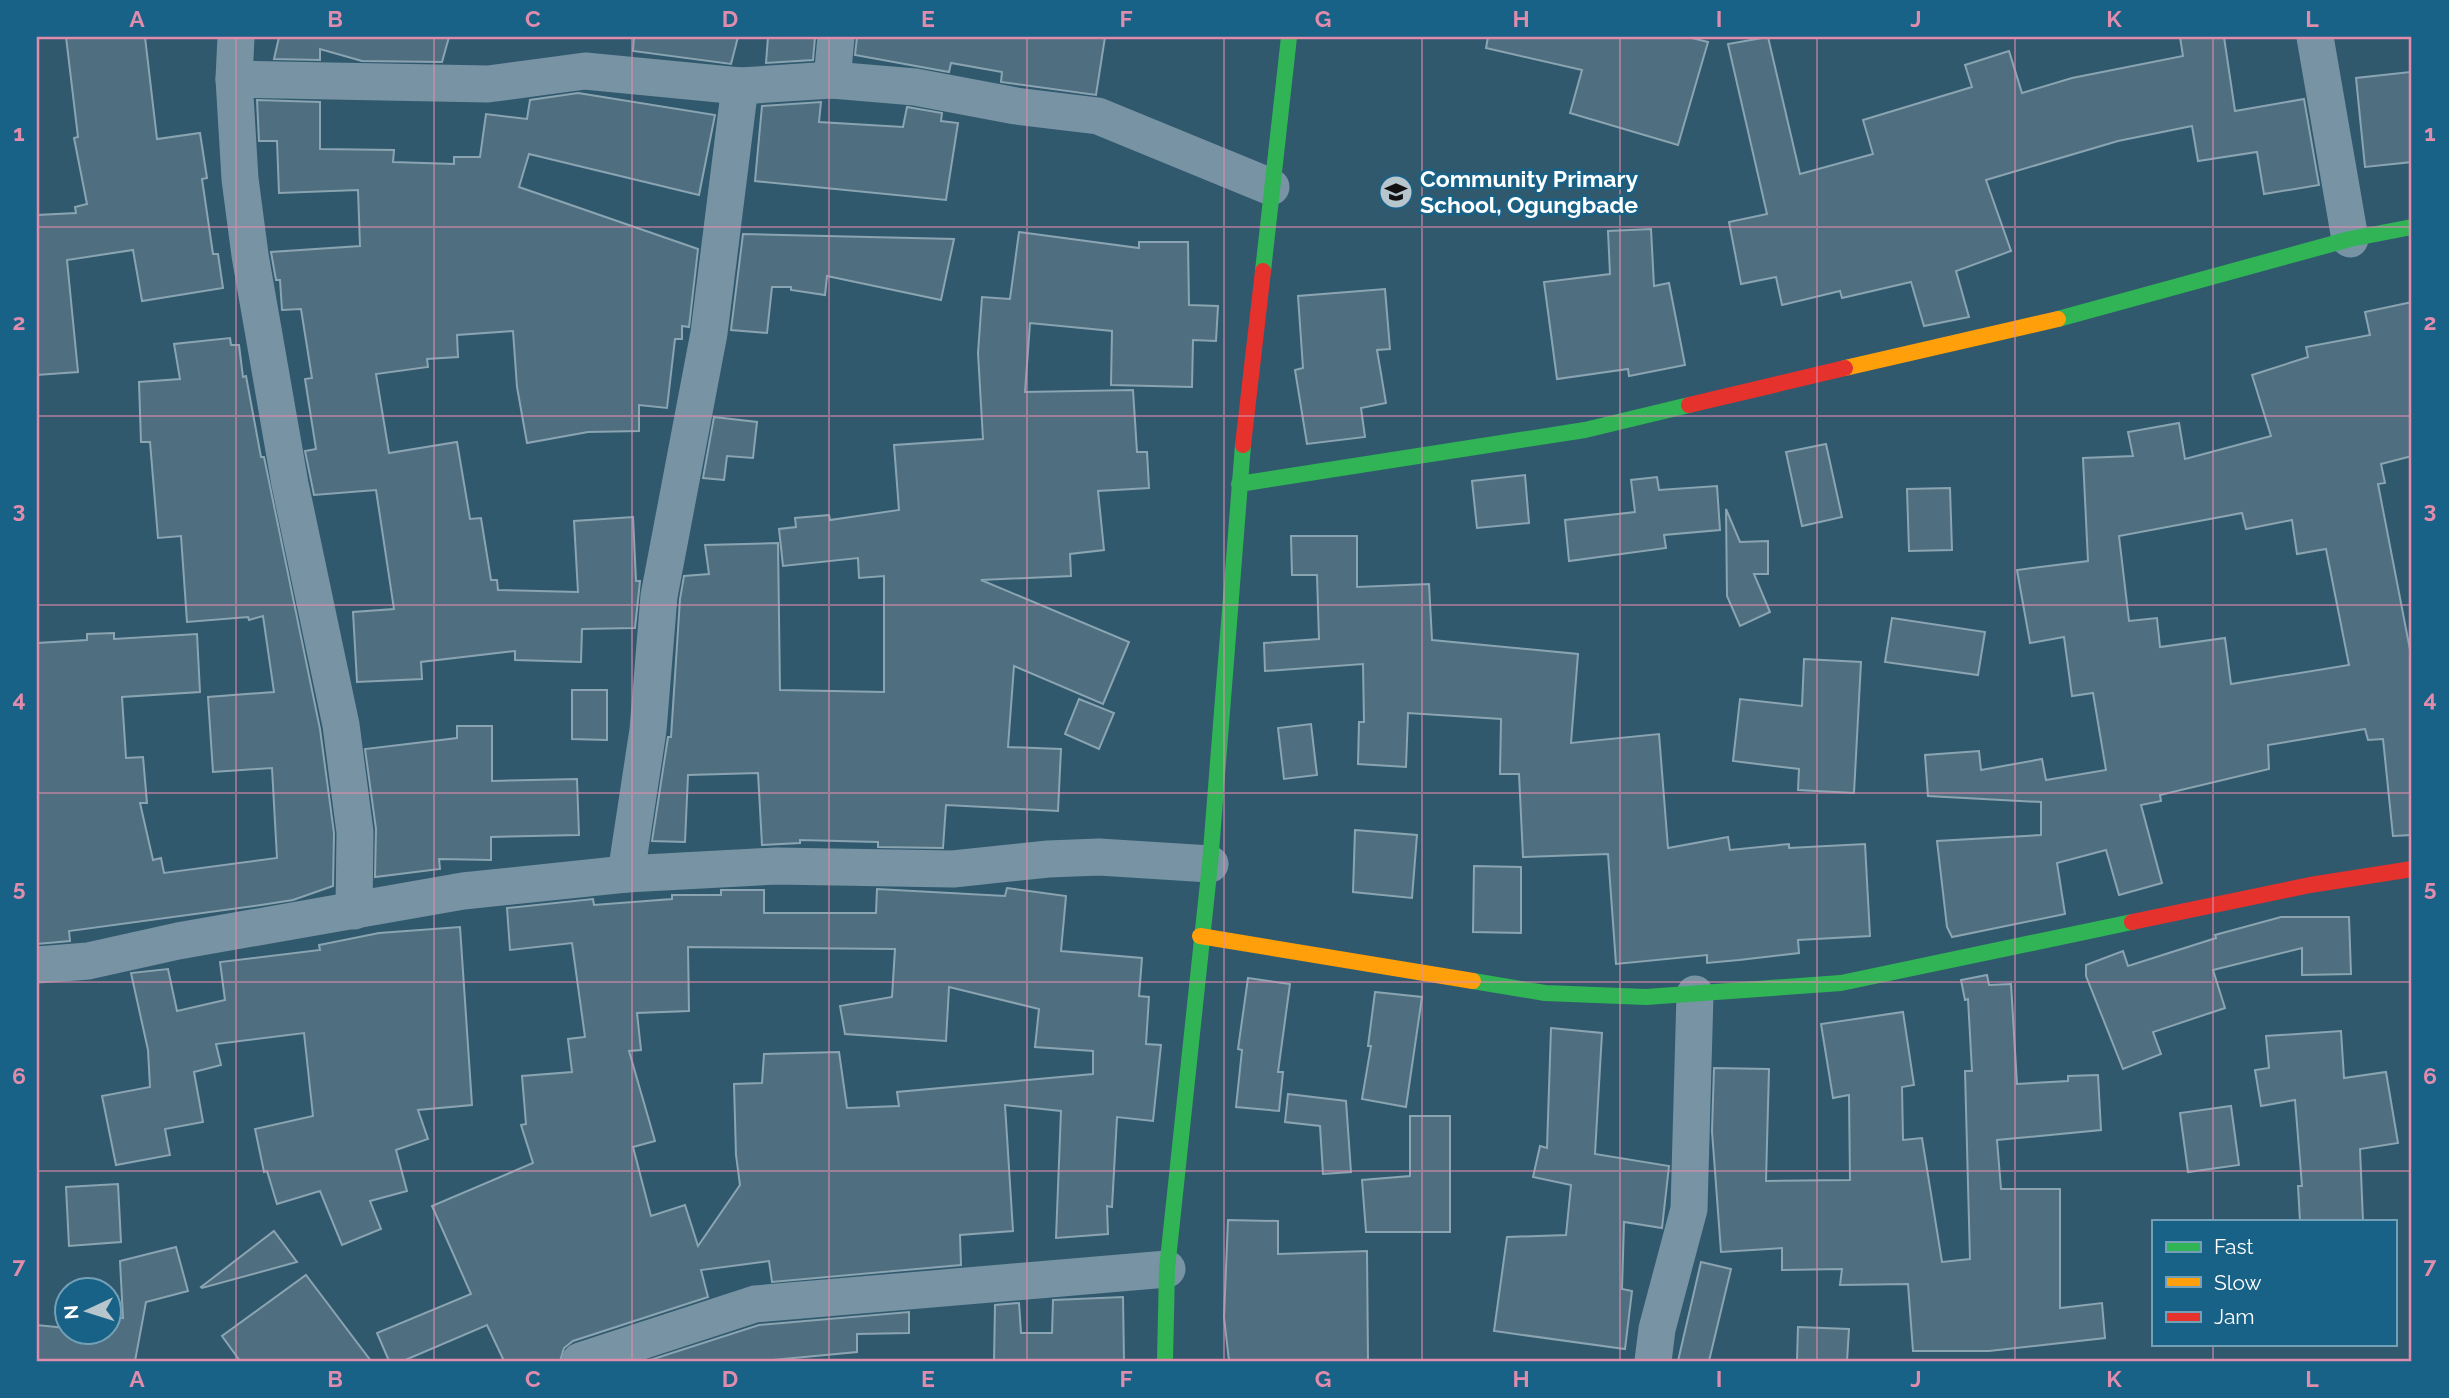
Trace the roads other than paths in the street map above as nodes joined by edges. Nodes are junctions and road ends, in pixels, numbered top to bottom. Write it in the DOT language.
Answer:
graph roads {
  1 [pos="236,37"];
  2 [pos="836,37"];
  3 [pos="1289,37"];
  4 [pos="2315,37"];
  5 [pos="234,79"];
  6 [pos="832,80"];
  7 [pos="740,86"];
  8 [pos="1271,187"];
  9 [pos="2412,227"];
  10 [pos="2350,239"];
  11 [pos="1239,484"];
  12 [pos="1210,864"];
  13 [pos="2412,869"];
  14 [pos="626,874"];
  15 [pos="354,911"];
  16 [pos="1200,936"];
  17 [pos="37,965"];
  18 [pos="1695,994"];
  19 [pos="1167,1269"];
  20 [pos="580,1361"];
  21 [pos="1165,1361"];
  22 [pos="1653,1361"];
  1 -- 5 [label="street"];
  2 -- 6 [label="street"];
  3 -- 8 [label="street"];
  4 -- 10 [label="street"];
  5 -- 7 [label="street"];
  5 -- 15 [label="street"];
  6 -- 7 [label="street"];
  6 -- 8 [label="street"];
  7 -- 14 [label="street"];
  8 -- 11 [label="street"];
  9 -- 10 [label="street"];
  10 -- 11 [label="street"];
  11 -- 12 [label="street"];
  12 -- 14 [label="street"];
  12 -- 16 [label="street"];
  13 -- 18 [label="street"];
  14 -- 15 [label="street"];
  15 -- 17 [label="street"];
  16 -- 18 [label="street"];
  16 -- 19 [label="street"];
  18 -- 22 [label="street"];
  19 -- 20 [label="street"];
  19 -- 21 [label="street"];
}
